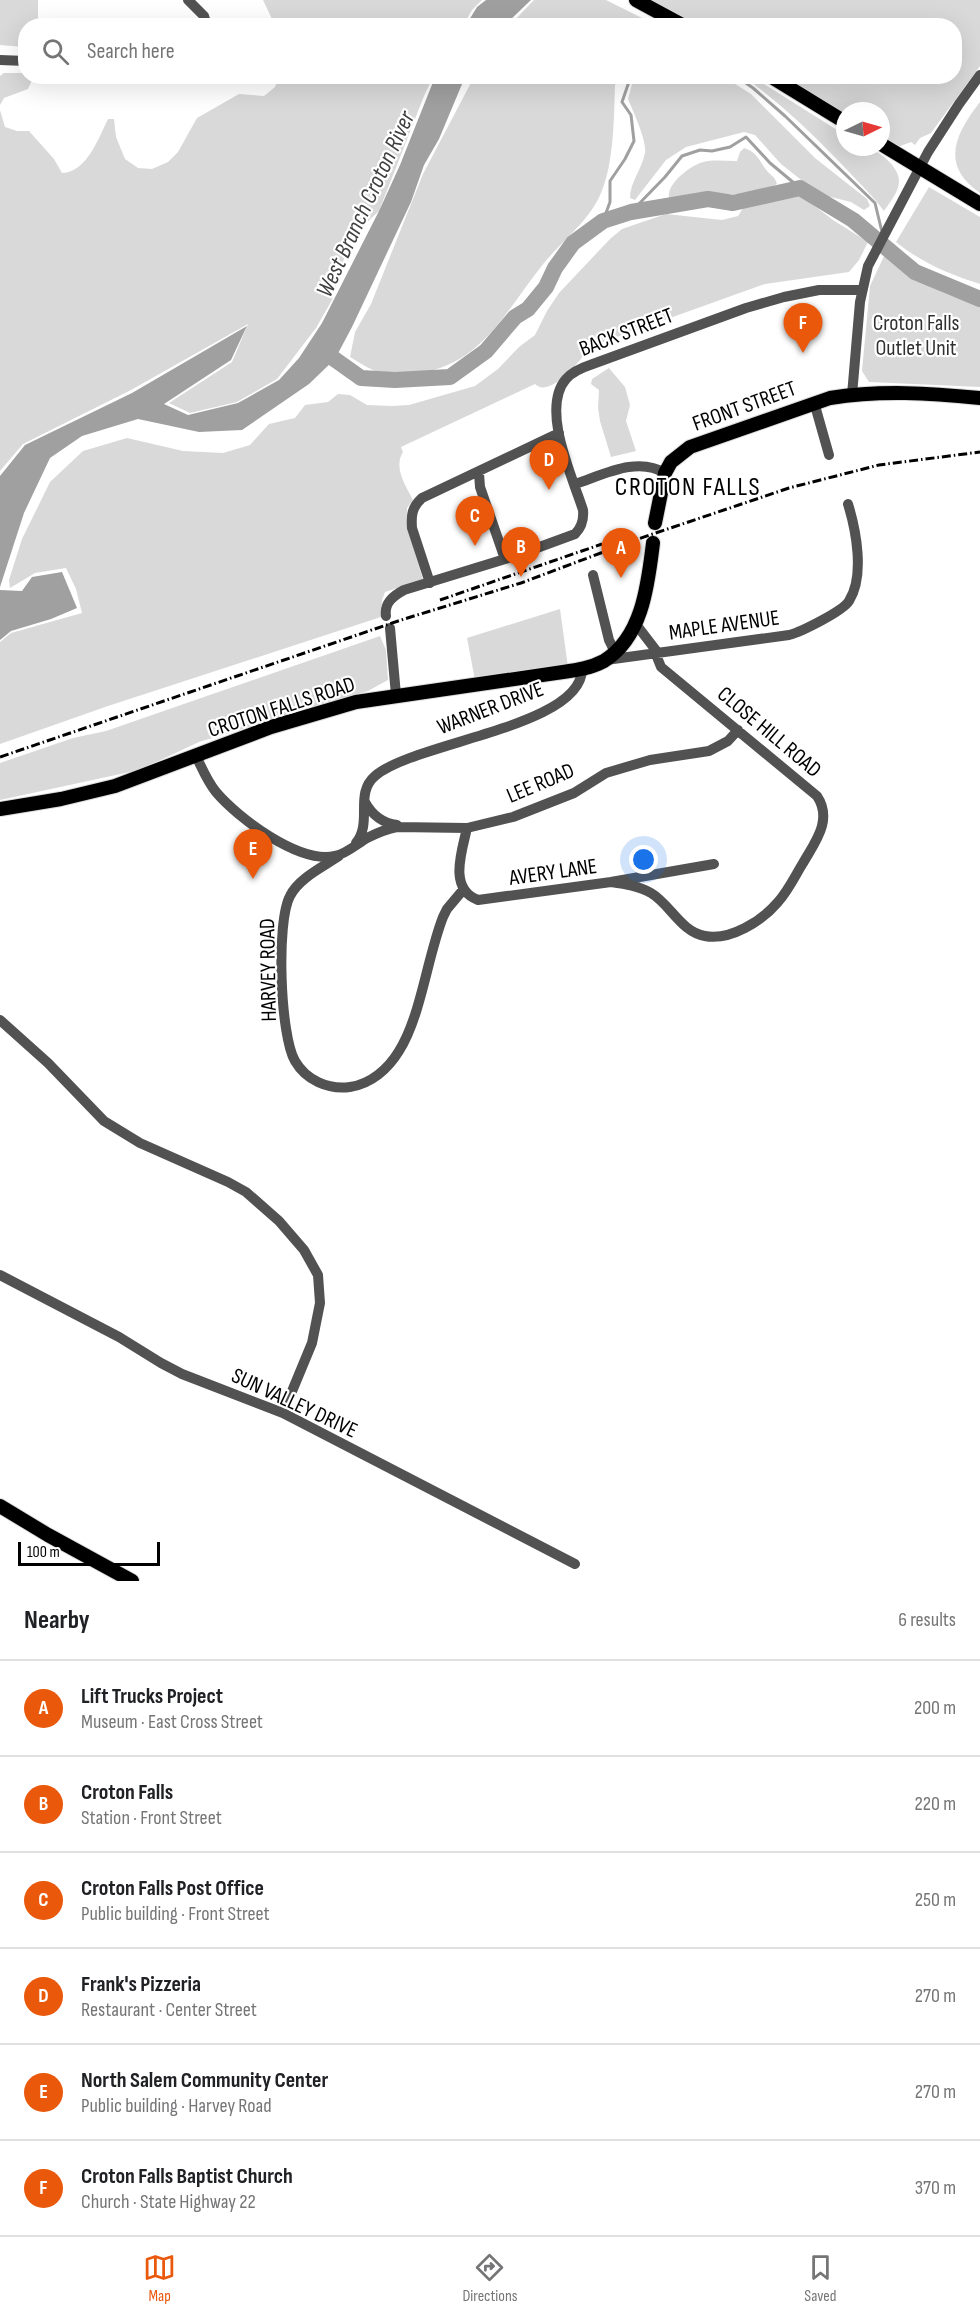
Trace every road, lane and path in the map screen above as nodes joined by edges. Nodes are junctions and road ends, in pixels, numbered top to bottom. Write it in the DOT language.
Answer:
graph roads {
  1 [pos="188,0"];
  2 [pos="636,0"];
  3 [pos="205,18"];
  4 [pos="669,18"];
  5 [pos="0,60"];
  6 [pos="18,61"];
  7 [pos="980,75"];
  8 [pos="783,84"];
  9 [pos="836,116"];
  10 [pos="890,150"];
  11 [pos="920,168"];
  12 [pos="980,204"];
  13 [pos="861,290"];
  14 [pos="852,395"];
  15 [pos="980,398"];
  16 [pos="814,402"];
  17 [pos="559,433"];
  18 [pos="828,455"];
  19 [pos="665,472"];
  20 [pos="479,473"];
  21 [pos="575,484"];
  22 [pos="848,504"];
  23 [pos="655,523"];
  24 [pos="653,543"];
  25 [pos="504,559"];
  26 [pos="593,575"];
  27 [pos="430,583"];
  28 [pos="386,616"];
  29 [pos="635,623"];
  30 [pos="390,628"];
  31 [pos="658,653"];
  32 [pos="610,656"];
  33 [pos="582,669"];
  34 [pos="396,695"];
  35 [pos="738,730"];
  36 [pos="196,756"];
  37 [pos="363,797"];
  38 [pos="0,809"];
  39 [pos="407,827"];
  40 [pos="467,828"];
  41 [pos="347,851"];
  42 [pos="714,864"];
  43 [pos="611,882"];
  44 [pos="463,890"];
  45 [pos="0,1020"];
  46 [pos="0,1275"];
  47 [pos="283,1413"];
  48 [pos="0,1506"];
  49 [pos="575,1564"];
  50 [pos="132,1581"];
  1 -- 3 [label="street"];
  2 -- 4 [label="main road"];
  5 -- 6 [label="street"];
  7 -- 11 [label="street"];
  8 -- 9 [label="main road"];
  10 -- 11 [label="main road"];
  11 -- 12 [label="main road"];
  11 -- 13 [label="street"];
  13 -- 14 [label="street"];
  13 -- 17 [label="street, BACK STREET"];
  14 -- 15 [label="main road, FRONT STREET"];
  14 -- 16 [label="main road, FRONT STREET"];
  16 -- 18 [label="street"];
  16 -- 19 [label="main road, FRONT STREET"];
  17 -- 20 [label="street"];
  17 -- 21 [label="street, BACK STREET"];
  19 -- 21 [label="street"];
  19 -- 23 [label="main road"];
  20 -- 25 [label="street"];
  20 -- 27 [label="street"];
  21 -- 25 [label="street"];
  22 -- 31 [label="street, MAPLE AVENUE"];
  24 -- 29 [label="main road"];
  25 -- 27 [label="street"];
  26 -- 32 [label="street"];
  27 -- 28 [label="street"];
  29 -- 31 [label="street, CLOSE HILL ROAD"];
  29 -- 32 [label="main road"];
  30 -- 34 [label="street"];
  31 -- 32 [label="street, MAPLE AVENUE"];
  31 -- 35 [label="street, CLOSE HILL ROAD"];
  32 -- 33 [label="main road"];
  33 -- 34 [label="main road, CROTON FALLS ROAD"];
  33 -- 37 [label="street, WARNER DRIVE"];
  34 -- 36 [label="main road, CROTON FALLS ROAD"];
  35 -- 40 [label="street, LEE ROAD"];
  35 -- 43 [label="street, CLOSE HILL ROAD"];
  36 -- 38 [label="main road, CROTON FALLS ROAD"];
  36 -- 41 [label="street"];
  37 -- 39 [label="street"];
  37 -- 41 [label="street"];
  39 -- 40 [label="street, LEE ROAD"];
  39 -- 41 [label="street, LEE ROAD"];
  40 -- 44 [label="street"];
  41 -- 44 [label="street, HARVEY ROAD"];
  42 -- 43 [label="street, AVERY LANE"];
  43 -- 44 [label="street, AVERY LANE"];
  45 -- 47 [label="street"];
  46 -- 47 [label="street, SUN VALLEY DRIVE"];
  47 -- 49 [label="street, SUN VALLEY DRIVE"];
  48 -- 50 [label="main road"];
}
